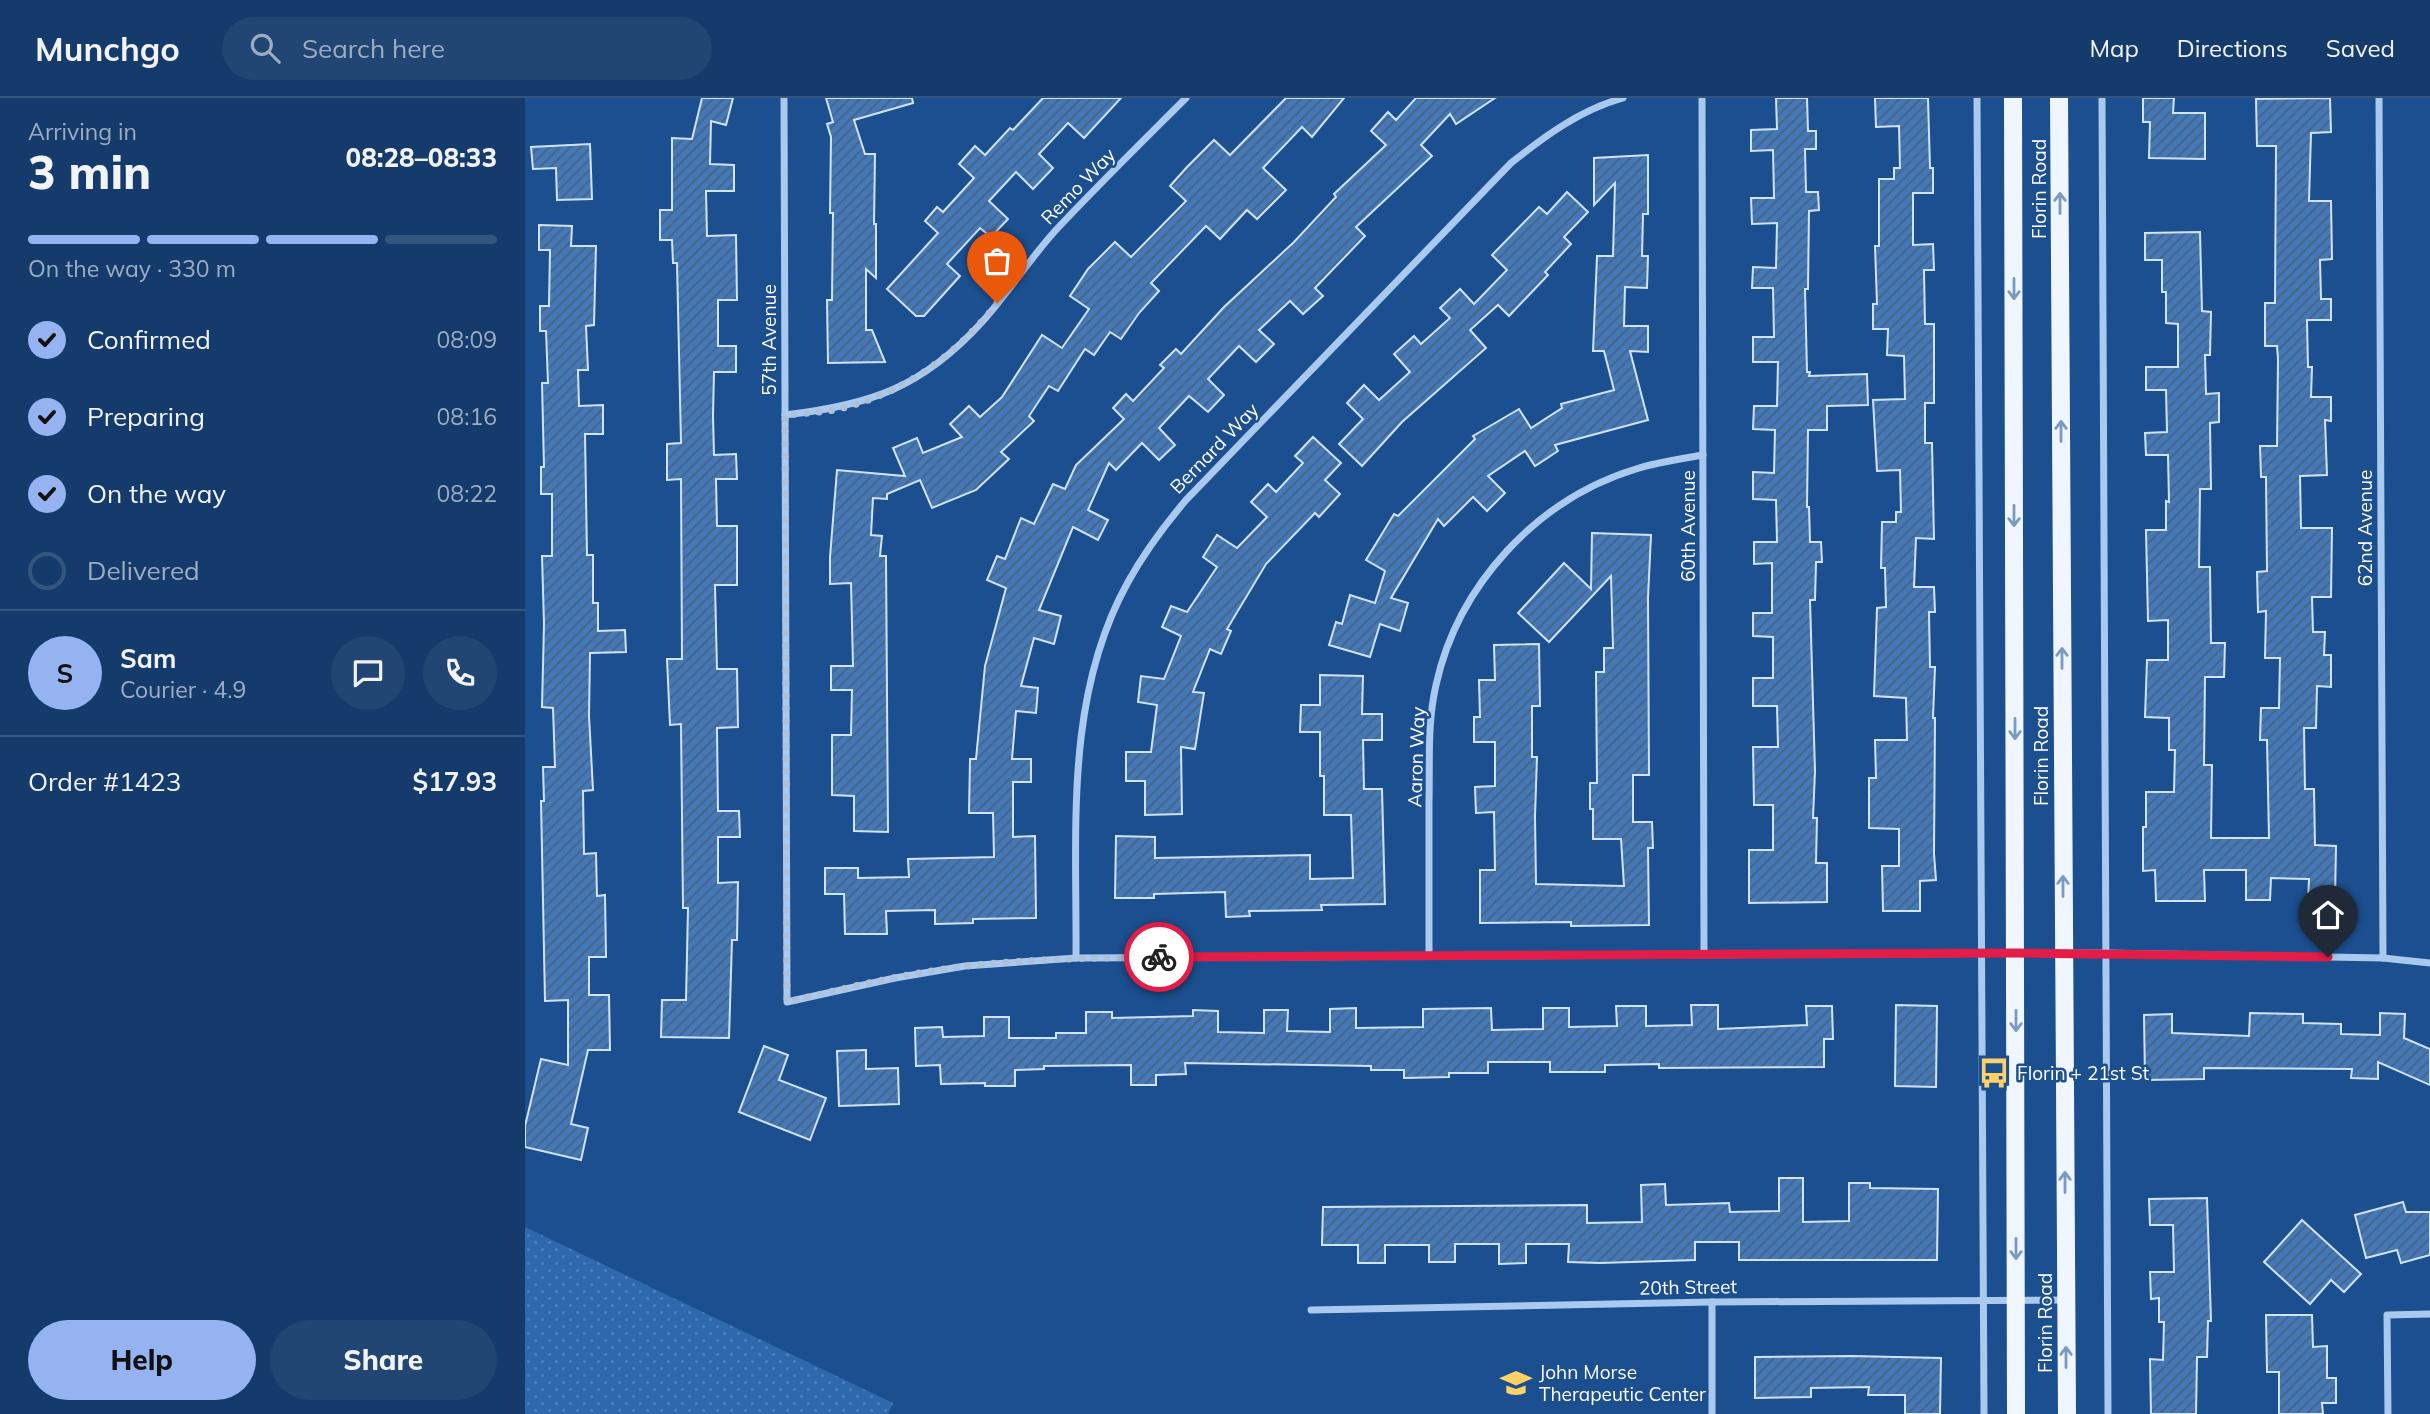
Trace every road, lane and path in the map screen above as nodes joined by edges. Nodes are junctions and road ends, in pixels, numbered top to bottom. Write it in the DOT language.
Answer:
graph roads {
  1 [pos="784,98"];
  2 [pos="1186,98"];
  3 [pos="1623,98"];
  4 [pos="1702,98"];
  5 [pos="1977,98"];
  6 [pos="2013,98"];
  7 [pos="2060,98"];
  8 [pos="2102,98"];
  9 [pos="2379,98"];
  10 [pos="785,415"];
  11 [pos="1703,455"];
  12 [pos="2016,953"];
  13 [pos="2106,953"];
  14 [pos="1704,954"];
  15 [pos="1981,954"];
  16 [pos="2063,954"];
  17 [pos="1429,956"];
  18 [pos="1076,958"];
  19 [pos="2383,958"];
  20 [pos="2430,962"];
  21 [pos="1983,1300"];
  22 [pos="2016,1300"];
  23 [pos="2066,1300"];
  24 [pos="1712,1302"];
  25 [pos="1311,1310"];
  26 [pos="2430,1314"];
  27 [pos="1712,1414"];
  28 [pos="1984,1414"];
  29 [pos="2016,1414"];
  30 [pos="2067,1414"];
  31 [pos="2108,1414"];
  32 [pos="2388,1414"];
  1 -- 10 [label="street, 57th Avenue"];
  2 -- 10 [label="street, Remo Way"];
  3 -- 18 [label="street, Bernard Way"];
  4 -- 11 [label="street, 60th Avenue"];
  5 -- 15 [label="street"];
  6 -- 12 [label="main road, Florin Road, one-way"];
  16 -- 7 [label="main road, Florin Road, one-way"];
  8 -- 13 [label="street"];
  9 -- 19 [label="street, 62nd Avenue"];
  10 -- 18 [label="street, 57th Avenue"];
  11 -- 14 [label="street, 60th Avenue"];
  11 -- 17 [label="street, Aaron Way"];
  12 -- 15 [label="street"];
  12 -- 16 [label="street"];
  12 -- 22 [label="main road, Florin Road, one-way"];
  13 -- 16 [label="street"];
  13 -- 19 [label="street"];
  13 -- 31 [label="street"];
  14 -- 15 [label="street"];
  14 -- 17 [label="street"];
  15 -- 21 [label="street"];
  23 -- 16 [label="main road, Florin Road, one-way"];
  17 -- 18 [label="street"];
  19 -- 20 [label="street"];
  21 -- 22 [label="street, 20th Street"];
  21 -- 24 [label="street, 20th Street"];
  21 -- 28 [label="street"];
  22 -- 23 [label="street, 20th Street"];
  22 -- 29 [label="main road, Florin Road"];
  30 -- 23 [label="main road, Florin Road, one-way"];
  24 -- 25 [label="street, 20th Street"];
  24 -- 27 [label="street"];
  26 -- 32 [label="street"];
}
